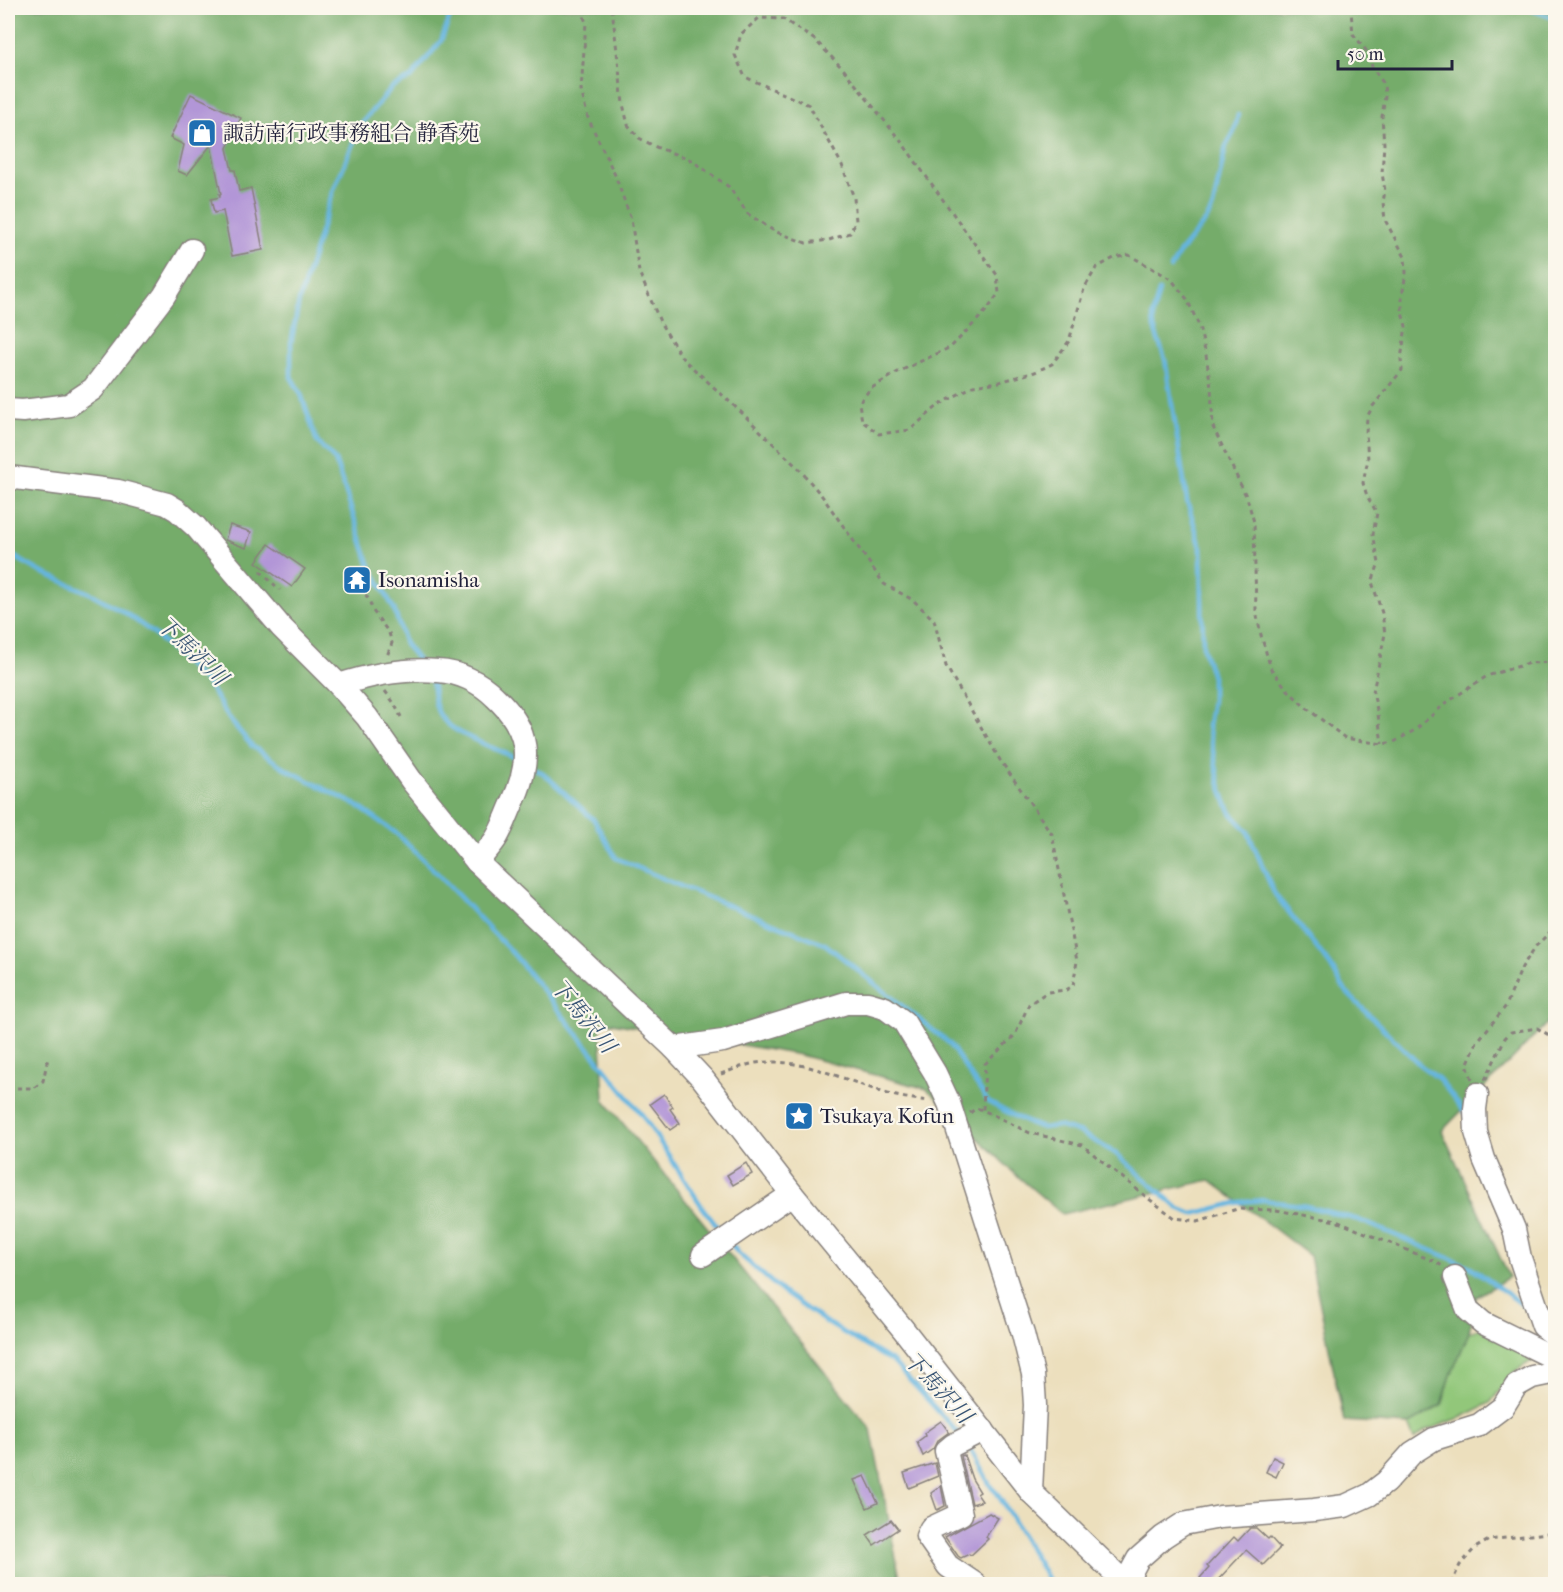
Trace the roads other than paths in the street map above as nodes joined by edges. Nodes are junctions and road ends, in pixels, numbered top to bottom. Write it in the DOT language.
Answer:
graph roads {
  1 [pos="192,250"];
  2 [pos="8,410"];
  3 [pos="8,477"];
  4 [pos="339,685"];
  5 [pos="477,862"];
  6 [pos="674,1048"];
  7 [pos="1477,1094"];
  8 [pos="792,1194"];
  9 [pos="719,1244"];
  10 [pos="1455,1277"];
  11 [pos="1556,1336"];
  12 [pos="1556,1371"];
  13 [pos="969,1437"];
  14 [pos="1031,1492"];
  15 [pos="975,1584"];
  16 [pos="1126,1584"];
  1 -- 2 [label="street"];
  3 -- 4 [label="street"];
  4 -- 5 [label="street"];
  4 -- 5 [label="street"];
  5 -- 6 [label="street"];
  6 -- 8 [label="street"];
  6 -- 14 [label="street"];
  7 -- 11 [label="street"];
  8 -- 9 [label="street"];
  8 -- 13 [label="street"];
  10 -- 12 [label="street"];
  12 -- 16 [label="street"];
  13 -- 14 [label="street"];
  13 -- 15 [label="street"];
  14 -- 16 [label="street"];
}
